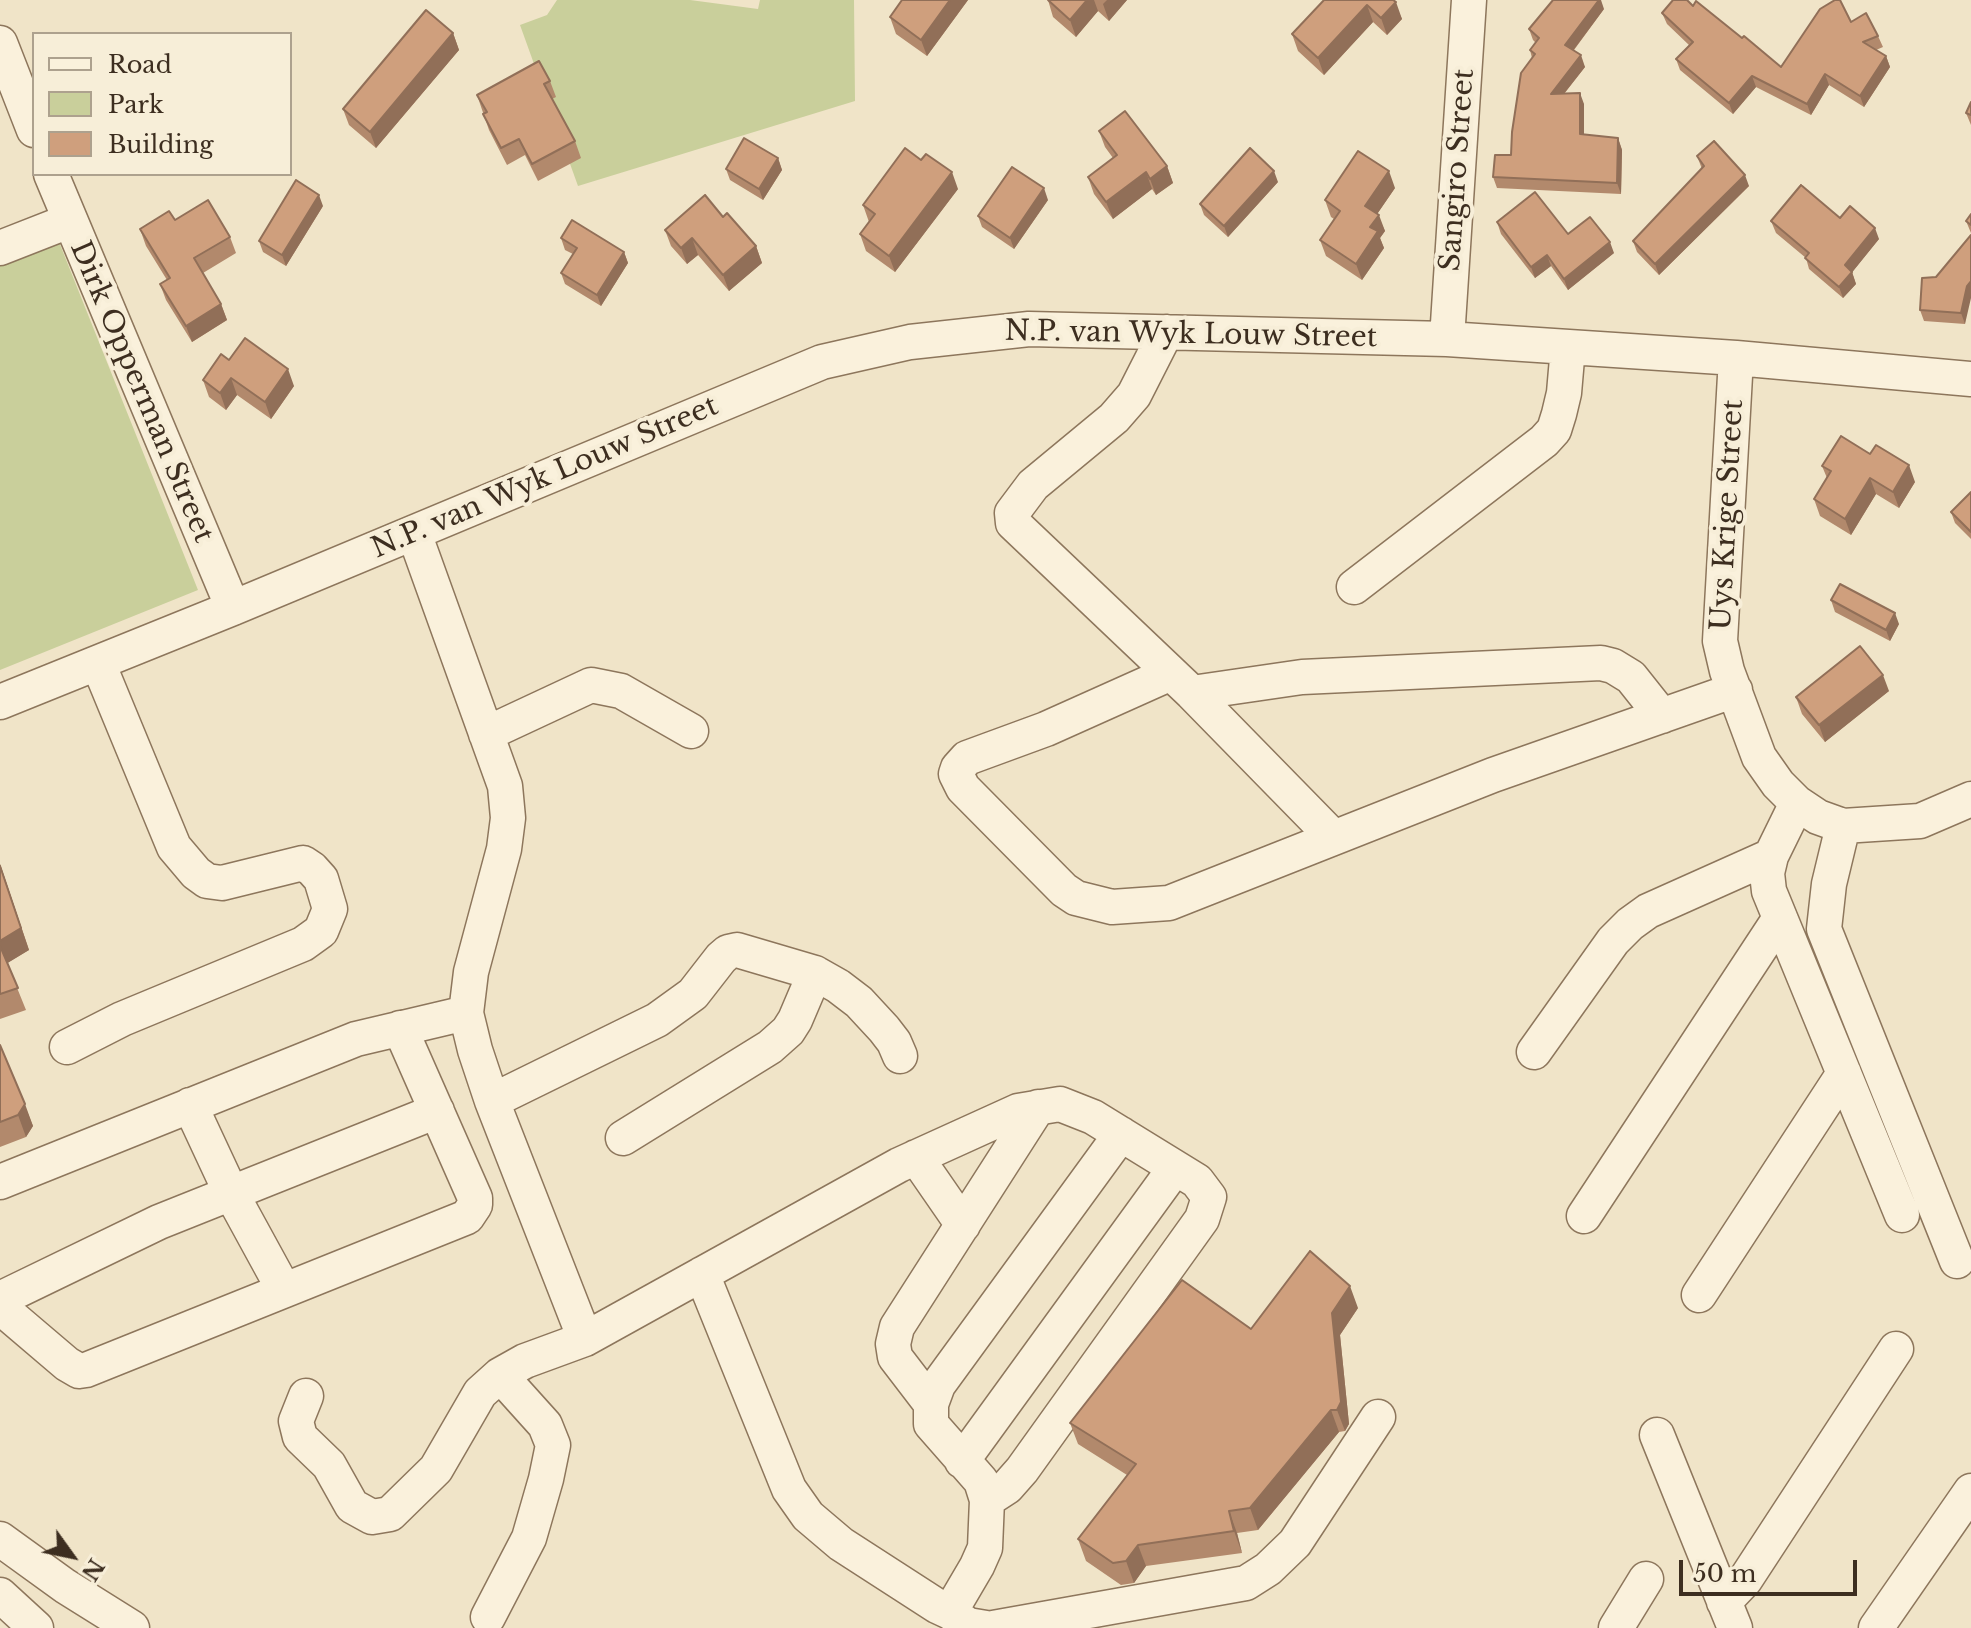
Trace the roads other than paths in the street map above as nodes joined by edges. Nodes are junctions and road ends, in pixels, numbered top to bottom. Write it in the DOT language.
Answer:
graph roads {
  1 [pos="1469,0"];
  2 [pos="0,43"];
  3 [pos="32,125"];
  4 [pos="52,176"];
  5 [pos="69,221"];
  6 [pos="0,248"];
  7 [pos="1166,332"];
  8 [pos="1447,339"];
  9 [pos="1568,347"];
  10 [pos="1736,358"];
  11 [pos="1971,379"];
  12 [pos="414,533"];
  13 [pos="1354,587"];
  14 [pos="233,608"];
  15 [pos="98,663"];
  16 [pos="1181,683"];
  17 [pos="1735,690"];
  18 [pos="0,702"];
  19 [pos="1662,716"];
  20 [pos="691,731"];
  21 [pos="486,734"];
  22 [pos="1971,799"];
  23 [pos="1797,803"];
  24 [pos="1843,826"];
  25 [pos="1332,836"];
  26 [pos="1771,856"];
  27 [pos="1780,918"];
  28 [pos="815,973"];
  29 [pos="466,1013"];
  30 [pos="400,1028"];
  31 [pos="67,1047"];
  32 [pos="1534,1052"];
  33 [pos="900,1056"];
  34 [pos="1844,1073"];
  35 [pos="492,1101"];
  36 [pos="190,1105"];
  37 [pos="1038,1107"];
  38 [pos="437,1111"];
  39 [pos="1121,1134"];
  40 [pos="623,1138"];
  41 [pos="916,1157"];
  42 [pos="1175,1168"];
  43 [pos="0,1182"];
  44 [pos="231,1193"];
  45 [pos="1902,1215"];
  46 [pos="1584,1216"];
  47 [pos="963,1225"];
  48 [pos="1957,1261"];
  49 [pos="702,1274"];
  50 [pos="284,1290"];
  51 [pos="1699,1295"];
  52 [pos="0,1299"];
  53 [pos="0,1307"];
  54 [pos="585,1339"];
  55 [pos="1896,1349"];
  56 [pos="500,1375"];
  57 [pos="306,1396"];
  58 [pos="931,1404"];
  59 [pos="1378,1417"];
  60 [pos="1657,1435"];
  61 [pos="962,1461"];
  62 [pos="1971,1491"];
  63 [pos="987,1500"];
  64 [pos="0,1539"];
  65 [pos="1646,1579"];
  66 [pos="0,1595"];
  67 [pos="1729,1615"];
  68 [pos="488,1617"];
  69 [pos="973,1624"];
  70 [pos="36,1628"];
  71 [pos="132,1628"];
  72 [pos="1616,1628"];
  73 [pos="1876,1628"];
  1 -- 8 [label="street, Sangiro Street"];
  2 -- 3 [label="street"];
  4 -- 5 [label="street, Dirk Opperman Street"];
  5 -- 6 [label="street"];
  5 -- 14 [label="street, Dirk Opperman Street"];
  7 -- 8 [label="street, N.P. van Wyk Louw Street"];
  7 -- 12 [label="street, N.P. van Wyk Louw Street"];
  7 -- 16 [label="street"];
  8 -- 9 [label="street, N.P. van Wyk Louw Street"];
  9 -- 10 [label="street, N.P. van Wyk Louw Street"];
  9 -- 13 [label="street"];
  10 -- 11 [label="street, N.P. van Wyk Louw Street"];
  10 -- 17 [label="street, Uys Krige Street"];
  12 -- 14 [label="street, N.P. van Wyk Louw Street"];
  12 -- 21 [label="street"];
  14 -- 15 [label="street, N.P. van Wyk Louw Street"];
  15 -- 18 [label="street, N.P. van Wyk Louw Street"];
  15 -- 31 [label="street"];
  16 -- 19 [label="street"];
  16 -- 25 [label="street"];
  16 -- 25 [label="street"];
  17 -- 19 [label="street"];
  17 -- 23 [label="street, Uys Krige Street"];
  19 -- 25 [label="street"];
  20 -- 21 [label="street"];
  21 -- 29 [label="street"];
  22 -- 24 [label="street, Uys Krige Street"];
  23 -- 24 [label="street, Uys Krige Street"];
  23 -- 26 [label="street"];
  24 -- 48 [label="street"];
  26 -- 27 [label="street"];
  26 -- 32 [label="street"];
  27 -- 34 [label="street"];
  27 -- 46 [label="street"];
  28 -- 33 [label="street"];
  28 -- 35 [label="street"];
  28 -- 40 [label="street"];
  29 -- 30 [label="street"];
  29 -- 35 [label="street"];
  30 -- 36 [label="street"];
  30 -- 38 [label="street"];
  34 -- 45 [label="street"];
  34 -- 51 [label="street"];
  35 -- 54 [label="street"];
  36 -- 43 [label="street"];
  36 -- 44 [label="street"];
  37 -- 39 [label="street"];
  37 -- 41 [label="street"];
  37 -- 47 [label="street"];
  38 -- 44 [label="street"];
  38 -- 50 [label="street"];
  39 -- 42 [label="street"];
  39 -- 58 [label="street"];
  41 -- 47 [label="street"];
  41 -- 49 [label="street"];
  42 -- 61 [label="street"];
  42 -- 63 [label="street"];
  44 -- 50 [label="street"];
  44 -- 52 [label="street"];
  47 -- 58 [label="street"];
  49 -- 54 [label="street"];
  49 -- 69 [label="street"];
  50 -- 53 [label="street"];
  54 -- 56 [label="street"];
  55 -- 67 [label="street"];
  56 -- 57 [label="street"];
  56 -- 68 [label="street"];
  58 -- 61 [label="street"];
  59 -- 69 [label="street"];
  60 -- 67 [label="street"];
  61 -- 63 [label="street"];
  62 -- 73 [label="street"];
  63 -- 69 [label="street"];
  64 -- 71 [label="street"];
  65 -- 72 [label="street"];
  66 -- 70 [label="street"];
}
